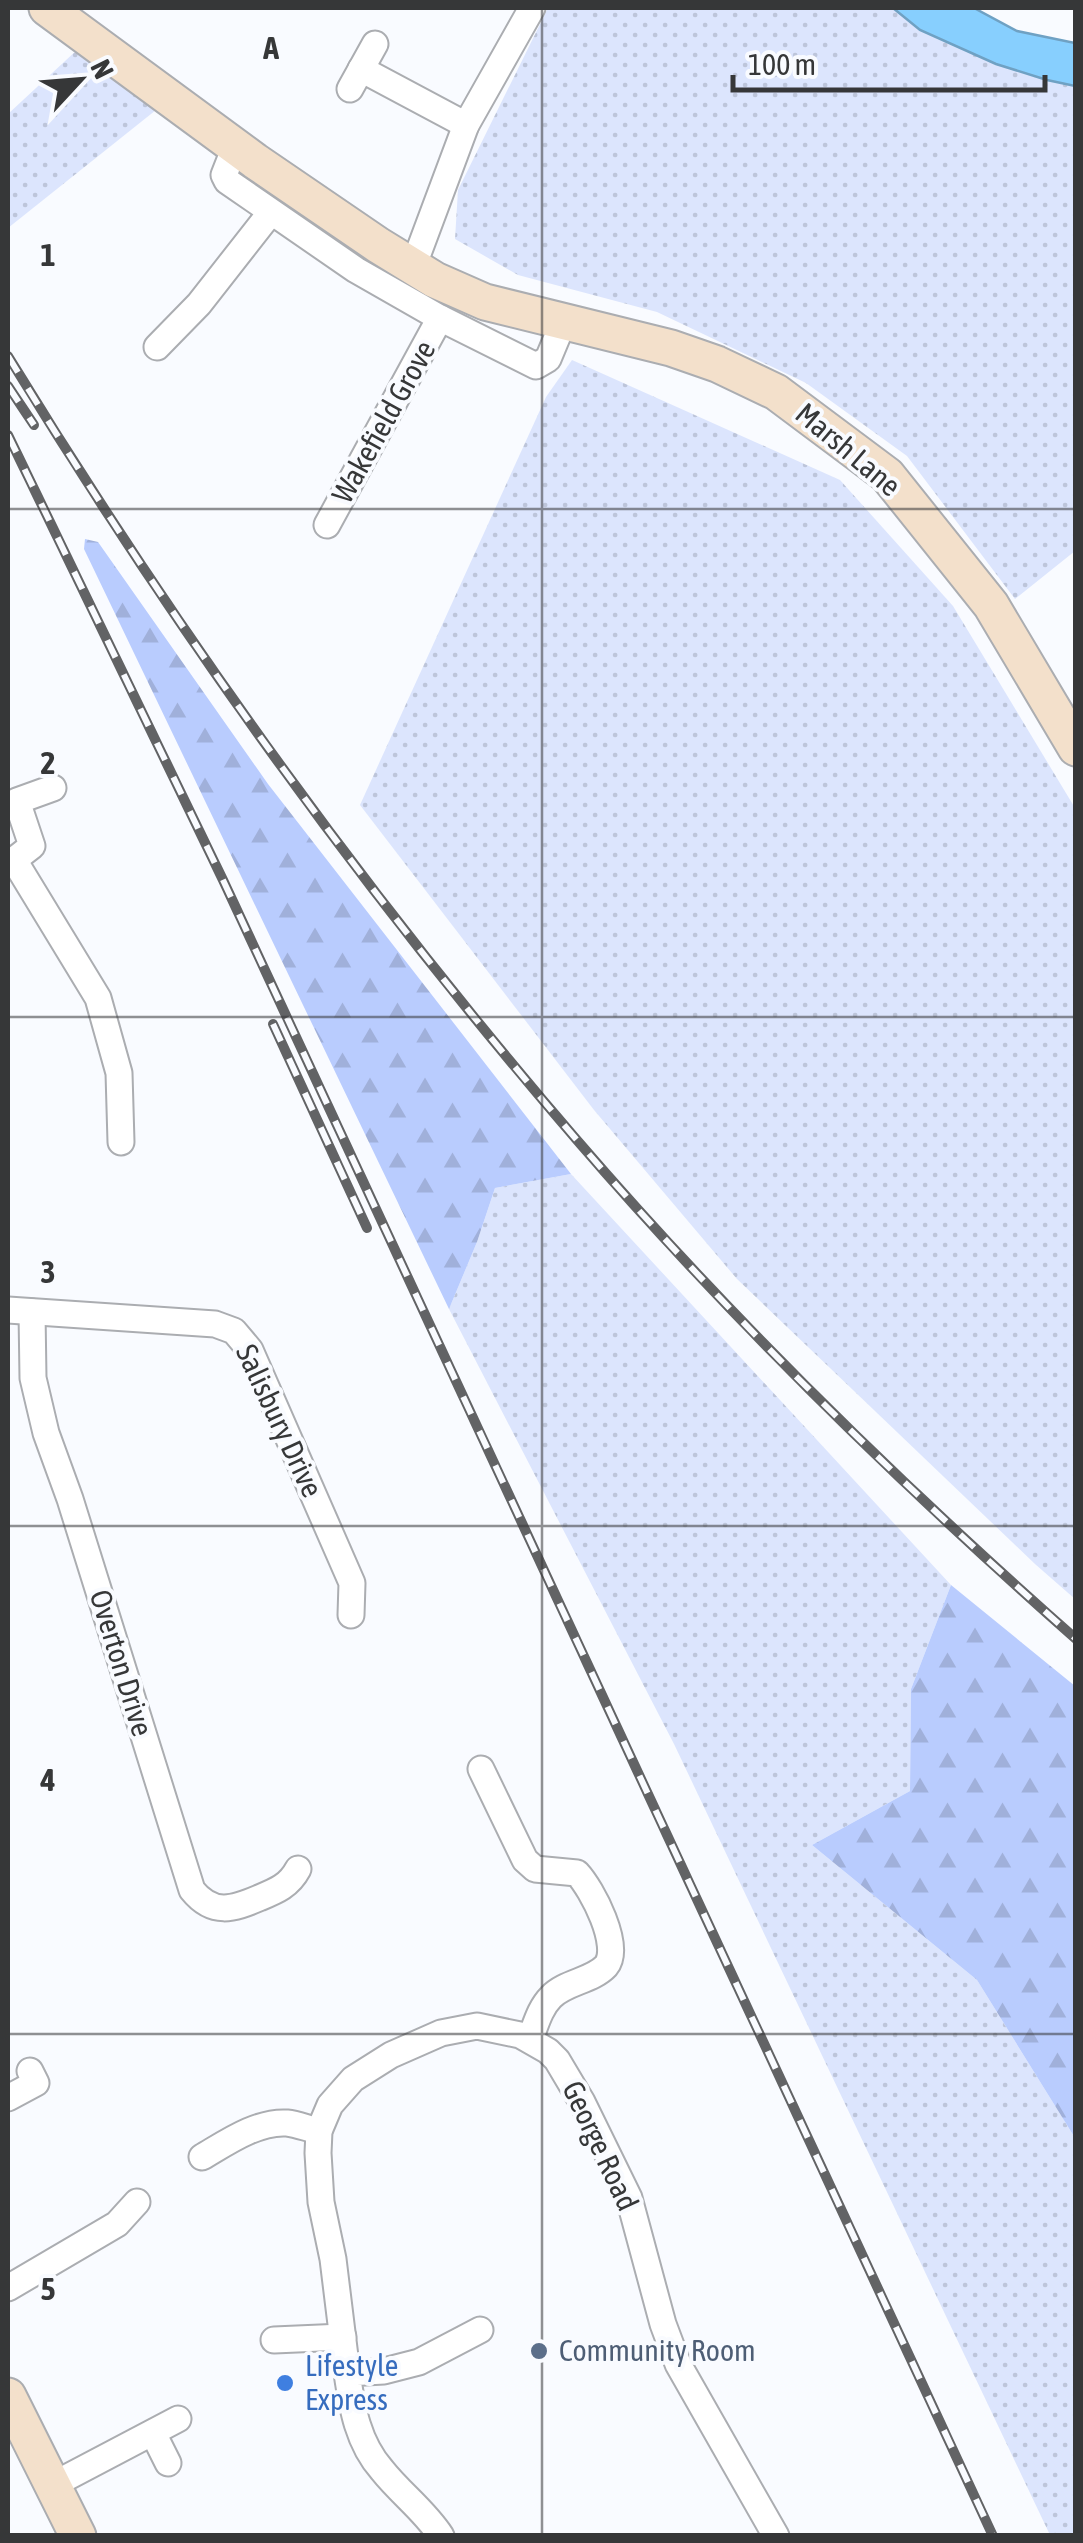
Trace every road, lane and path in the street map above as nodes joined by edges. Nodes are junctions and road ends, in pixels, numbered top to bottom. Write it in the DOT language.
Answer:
graph roads {
  1 [pos="47,8"];
  2 [pos="532,8"];
  3 [pos="375,44"];
  4 [pos="466,125"];
  5 [pos="235,147"];
  6 [pos="270,212"];
  7 [pos="413,267"];
  8 [pos="440,318"];
  9 [pos="562,323"];
  10 [pos="158,347"];
  11 [pos="327,525"];
  12 [pos="1076,748"];
  13 [pos="53,788"];
  14 [pos="11,860"];
  15 [pos="121,1142"];
  16 [pos="20,1311"];
  17 [pos="351,1615"];
  18 [pos="481,1770"];
  19 [pos="298,1869"];
  20 [pos="530,2039"];
  21 [pos="30,2071"];
  22 [pos="8,2098"];
  23 [pos="319,2131"];
  24 [pos="202,2157"];
  25 [pos="137,2202"];
  26 [pos="8,2288"];
  27 [pos="480,2330"];
  28 [pos="343,2337"];
  29 [pos="274,2340"];
  30 [pos="347,2373"];
  31 [pos="8,2396"];
  32 [pos="178,2419"];
  33 [pos="153,2434"];
  34 [pos="168,2463"];
  35 [pos="52,2483"];
  36 [pos="78,2536"];
  37 [pos="442,2536"];
  38 [pos="776,2536"];
  1 -- 5 [label="main road, Marsh Lane"];
  2 -- 4 [label="street"];
  3 -- 4 [label="street"];
  4 -- 7 [label="street"];
  5 -- 6 [label="street"];
  5 -- 7 [label="main road, Marsh Lane"];
  6 -- 8 [label="street"];
  6 -- 10 [label="street"];
  7 -- 9 [label="main road, Marsh Lane"];
  8 -- 9 [label="street"];
  8 -- 11 [label="street, Wakefield Grove"];
  9 -- 12 [label="main road, Marsh Lane"];
  13 -- 14 [label="street"];
  14 -- 15 [label="street"];
  16 -- 17 [label="street, Salisbury Drive"];
  16 -- 19 [label="street, Overton Drive"];
  18 -- 20 [label="street"];
  20 -- 23 [label="street"];
  20 -- 38 [label="street, George Road"];
  21 -- 22 [label="street"];
  23 -- 24 [label="street"];
  23 -- 28 [label="street"];
  25 -- 26 [label="street"];
  27 -- 30 [label="street"];
  28 -- 29 [label="street"];
  28 -- 30 [label="street"];
  30 -- 37 [label="street"];
  31 -- 35 [label="main road"];
  32 -- 33 [label="street"];
  33 -- 34 [label="street"];
  33 -- 35 [label="street"];
  35 -- 36 [label="main road"];
}
